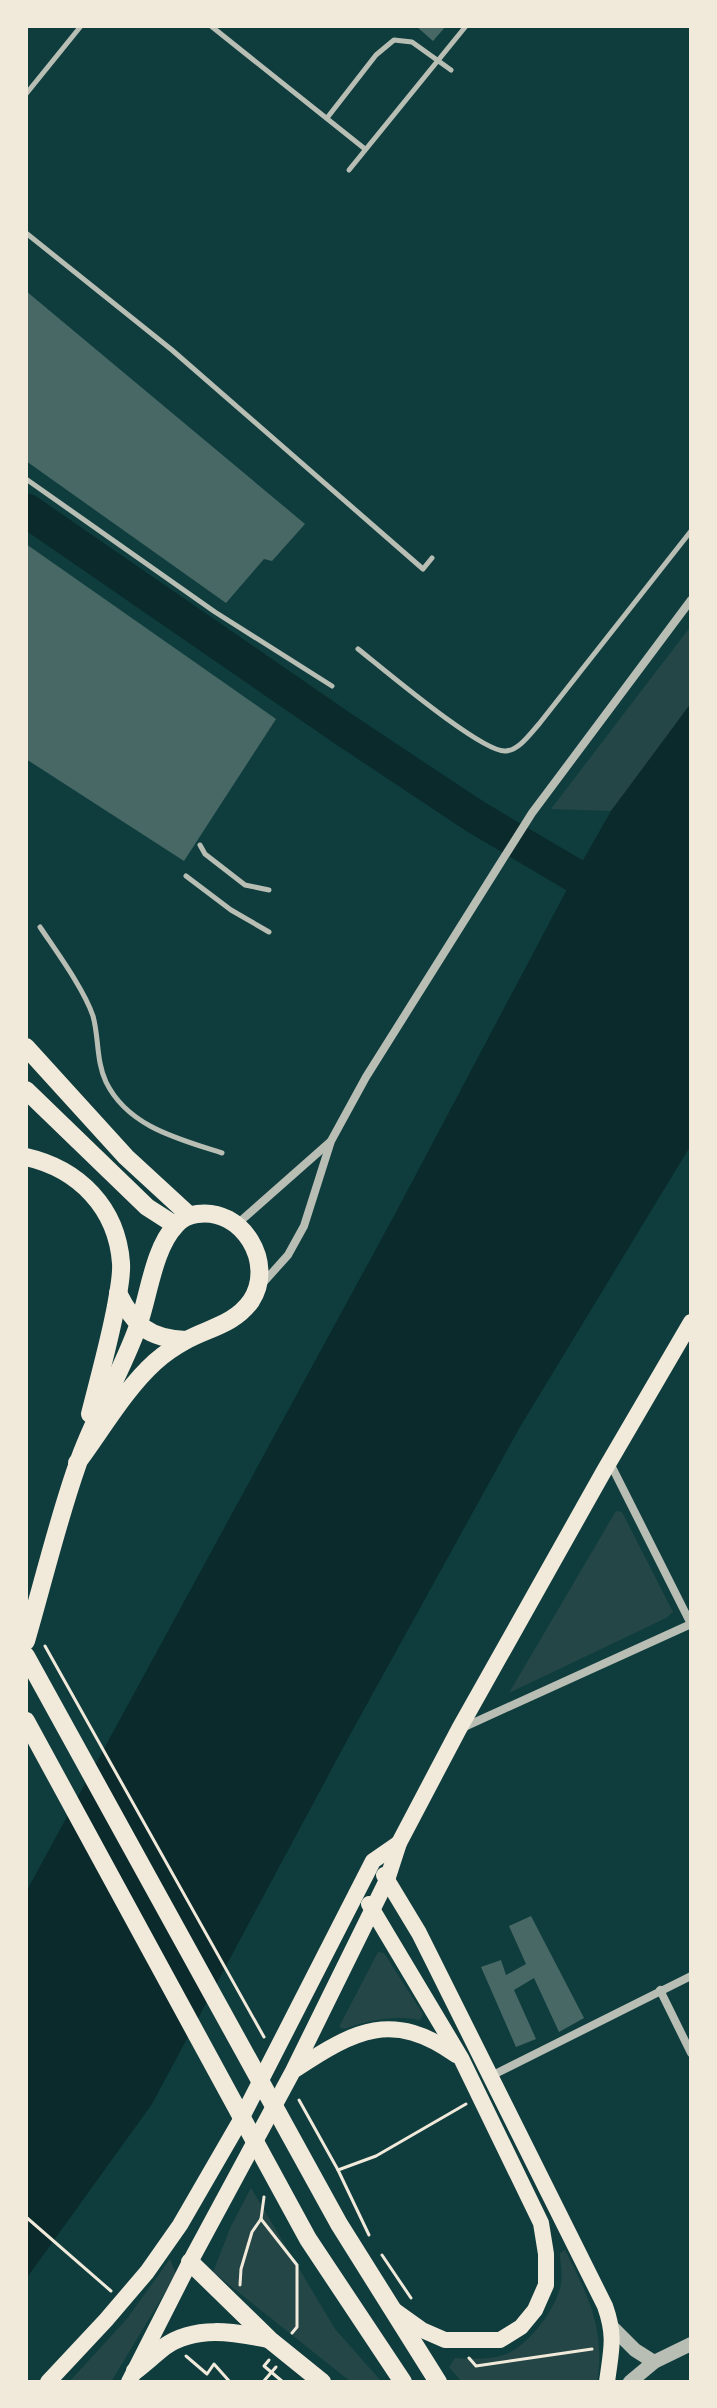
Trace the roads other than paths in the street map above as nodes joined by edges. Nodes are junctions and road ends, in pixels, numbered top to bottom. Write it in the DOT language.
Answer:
graph roads {
  1 [pos="81,26"];
  2 [pos="211,26"];
  3 [pos="466,26"];
  4 [pos="438,59"];
  5 [pos="451,70"];
  6 [pos="26,94"];
  7 [pos="327,118"];
  8 [pos="365,149"];
  9 [pos="349,170"];
  10 [pos="26,233"];
  11 [pos="26,479"];
  12 [pos="691,531"];
  13 [pos="432,558"];
  14 [pos="691,600"];
  15 [pos="358,649"];
  16 [pos="332,686"];
  17 [pos="200,845"];
  18 [pos="186,876"];
  19 [pos="269,890"];
  20 [pos="40,927"];
  21 [pos="269,932"];
  22 [pos="26,1047"];
  23 [pos="26,1090"];
  24 [pos="331,1141"];
  25 [pos="222,1153"];
  26 [pos="26,1157"];
  27 [pos="182,1220"];
  28 [pos="236,1225"];
  29 [pos="257,1289"];
  30 [pos="118,1293"];
  31 [pos="691,1322"];
  32 [pos="139,1324"];
  33 [pos="186,1340"];
  34 [pos="609,1462"];
  35 [pos="77,1463"];
  36 [pos="691,1624"];
  37 [pos="34,1640"];
  38 [pos="26,1656"];
  39 [pos="26,1721"];
  40 [pos="459,1729"];
  41 [pos="399,1843"];
  42 [pos="373,1861"];
  43 [pos="387,1880"];
  44 [pos="357,1889"];
  45 [pos="373,1910"];
  46 [pos="691,1976"];
  47 [pos="660,1990"];
  48 [pos="691,2053"];
  49 [pos="461,2058"];
  50 [pos="293,2071"];
  51 [pos="491,2076"];
  52 [pos="180,2225"];
  53 [pos="190,2262"];
  54 [pos="389,2307"];
  55 [pos="612,2327"];
  56 [pos="270,2340"];
  57 [pos="691,2344"];
  58 [pos="654,2362"];
  59 [pos="132,2377"];
  60 [pos="48,2382"];
  61 [pos="322,2382"];
  62 [pos="403,2382"];
  63 [pos="438,2382"];
  64 [pos="607,2382"];
  65 [pos="630,2382"];
  1 -- 6 [label="lane"];
  2 -- 7 [label="lane"];
  3 -- 4 [label="lane"];
  4 -- 5 [label="lane"];
  4 -- 7 [label="lane"];
  4 -- 8 [label="lane"];
  7 -- 8 [label="lane"];
  8 -- 9 [label="lane"];
  10 -- 13 [label="lane"];
  11 -- 16 [label="lane"];
  12 -- 15 [label="lane"];
  14 -- 24 [label="street"];
  17 -- 19 [label="lane"];
  18 -- 21 [label="lane"];
  20 -- 25 [label="lane"];
  22 -- 27 [label="main road"];
  23 -- 27 [label="main road"];
  24 -- 28 [label="street"];
  24 -- 29 [label="street"];
  26 -- 30 [label="main road"];
  27 -- 28 [label="main road"];
  27 -- 32 [label="main road"];
  28 -- 29 [label="main road"];
  29 -- 33 [label="main road"];
  30 -- 32 [label="main road"];
  30 -- 35 [label="main road"];
  31 -- 34 [label="main road"];
  32 -- 33 [label="main road"];
  32 -- 35 [label="main road"];
  33 -- 35 [label="main road"];
  34 -- 36 [label="street"];
  34 -- 40 [label="main road"];
  35 -- 37 [label="main road"];
  36 -- 40 [label="street"];
  38 -- 54 [label="main road"];
  39 -- 62 [label="main road"];
  40 -- 41 [label="main road"];
  41 -- 42 [label="main road"];
  41 -- 43 [label="main road"];
  42 -- 43 [label="main road"];
  42 -- 44 [label="main road"];
  43 -- 45 [label="main road"];
  43 -- 51 [label="main road"];
  44 -- 45 [label="main road"];
  44 -- 52 [label="main road"];
  45 -- 49 [label="main road"];
  45 -- 50 [label="main road"];
  46 -- 47 [label="street"];
  47 -- 48 [label="street"];
  47 -- 51 [label="street"];
  49 -- 50 [label="main road"];
  49 -- 54 [label="main road"];
  50 -- 53 [label="main road"];
  51 -- 55 [label="main road"];
  52 -- 53 [label="main road"];
  52 -- 60 [label="main road"];
  53 -- 56 [label="main road"];
  53 -- 59 [label="main road"];
  54 -- 63 [label="main road"];
  55 -- 58 [label="street"];
  55 -- 64 [label="main road"];
  56 -- 59 [label="main road"];
  56 -- 61 [label="main road"];
  57 -- 58 [label="street"];
  58 -- 65 [label="street"];
}
